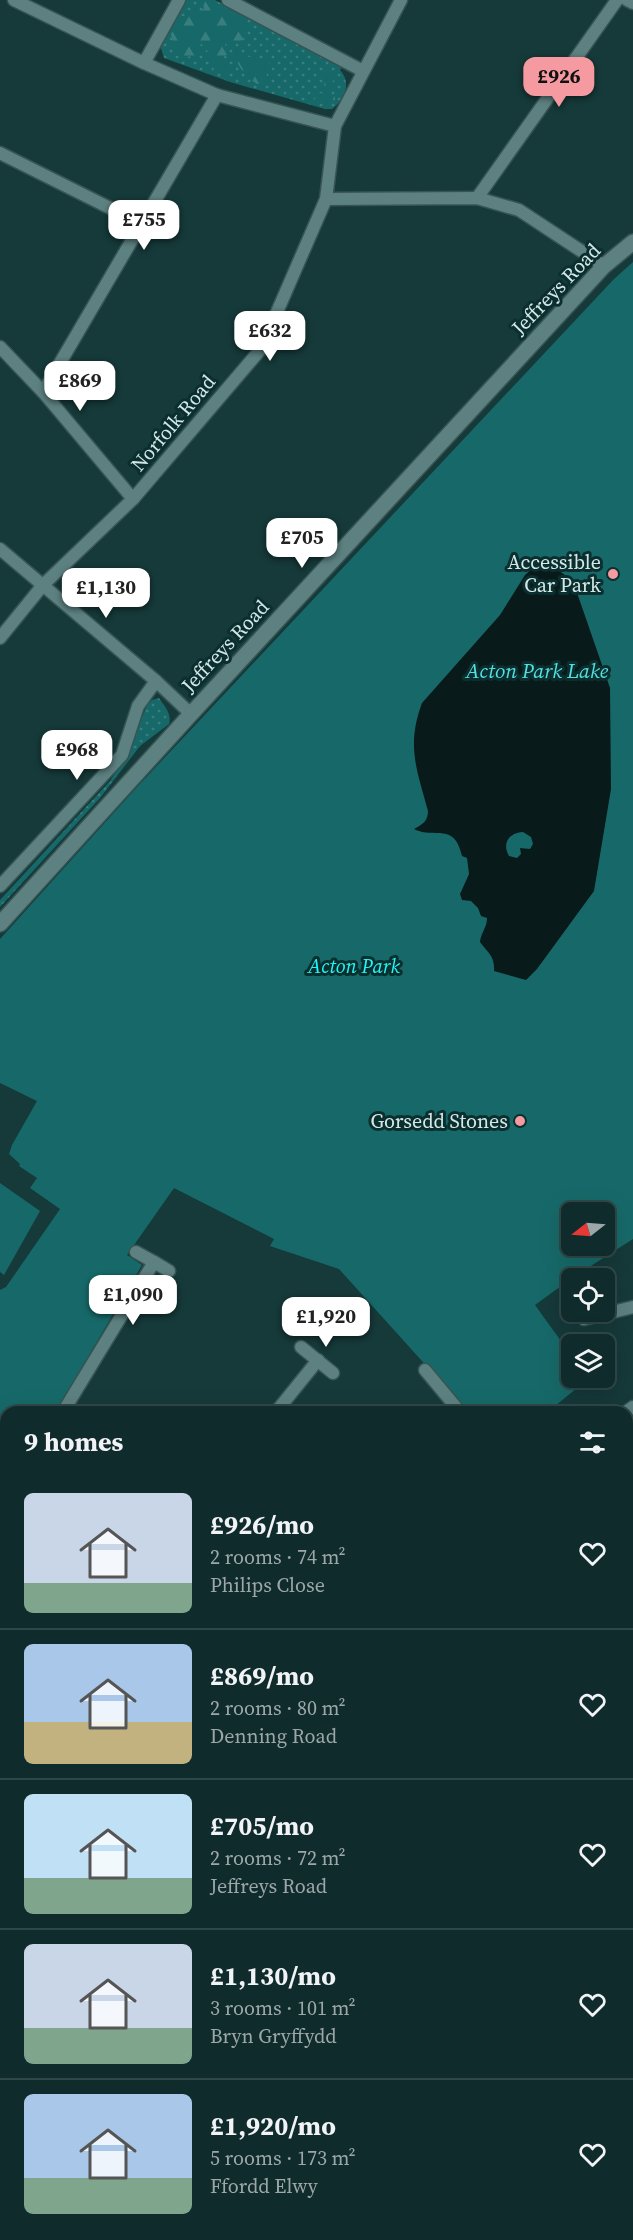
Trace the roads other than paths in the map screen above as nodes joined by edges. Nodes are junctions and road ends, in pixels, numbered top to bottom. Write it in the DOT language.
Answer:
graph roads {
  1 [pos="179,0"];
  2 [pos="228,0"];
  3 [pos="401,0"];
  4 [pos="617,0"];
  5 [pos="627,0"];
  6 [pos="18,1"];
  7 [pos="633,3"];
  8 [pos="144,63"];
  9 [pos="363,70"];
  10 [pos="217,95"];
  11 [pos="335,126"];
  12 [pos="0,153"];
  13 [pos="477,198"];
  14 [pos="326,199"];
  15 [pos="142,224"];
  16 [pos="633,242"];
  17 [pos="604,266"];
  18 [pos="0,347"];
  19 [pos="43,392"];
  20 [pos="134,500"];
  21 [pos="0,549"];
  22 [pos="43,585"];
  23 [pos="0,638"];
  24 [pos="156,681"];
  25 [pos="191,714"];
  26 [pos="0,886"];
  27 [pos="0,924"];
  28 [pos="136,1252"];
  29 [pos="154,1262"];
  30 [pos="169,1271"];
  31 [pos="633,1307"];
  32 [pos="615,1311"];
  33 [pos="301,1347"];
  34 [pos="318,1360"];
  35 [pos="425,1370"];
  36 [pos="333,1373"];
  37 [pos="67,1406"];
  38 [pos="281,1406"];
  39 [pos="455,1406"];
  1 -- 8 [label="street"];
  2 -- 9 [label="street"];
  3 -- 9 [label="street, Norfolk Road"];
  4 -- 13 [label="street"];
  5 -- 7 [label="street"];
  6 -- 8 [label="street"];
  8 -- 10 [label="street"];
  9 -- 11 [label="street, Norfolk Road"];
  10 -- 11 [label="street"];
  10 -- 15 [label="street"];
  11 -- 14 [label="street, Norfolk Road"];
  12 -- 15 [label="street"];
  13 -- 14 [label="street"];
  13 -- 17 [label="street"];
  14 -- 20 [label="street, Norfolk Road"];
  15 -- 19 [label="street"];
  16 -- 17 [label="street, Jeffreys Road"];
  17 -- 25 [label="street, Jeffreys Road"];
  18 -- 19 [label="street"];
  19 -- 20 [label="street"];
  20 -- 22 [label="street, Norfolk Road"];
  21 -- 22 [label="street"];
  22 -- 23 [label="street, Norfolk Road"];
  22 -- 24 [label="street"];
  24 -- 25 [label="street"];
  24 -- 26 [label="street, Jeffreys Road"];
  25 -- 27 [label="street, Jeffreys Road"];
  28 -- 29 [label="street"];
  29 -- 30 [label="street"];
  29 -- 37 [label="street"];
  31 -- 32 [label="street"];
  33 -- 34 [label="street"];
  34 -- 36 [label="street"];
  34 -- 38 [label="street"];
  35 -- 39 [label="street"];
}
